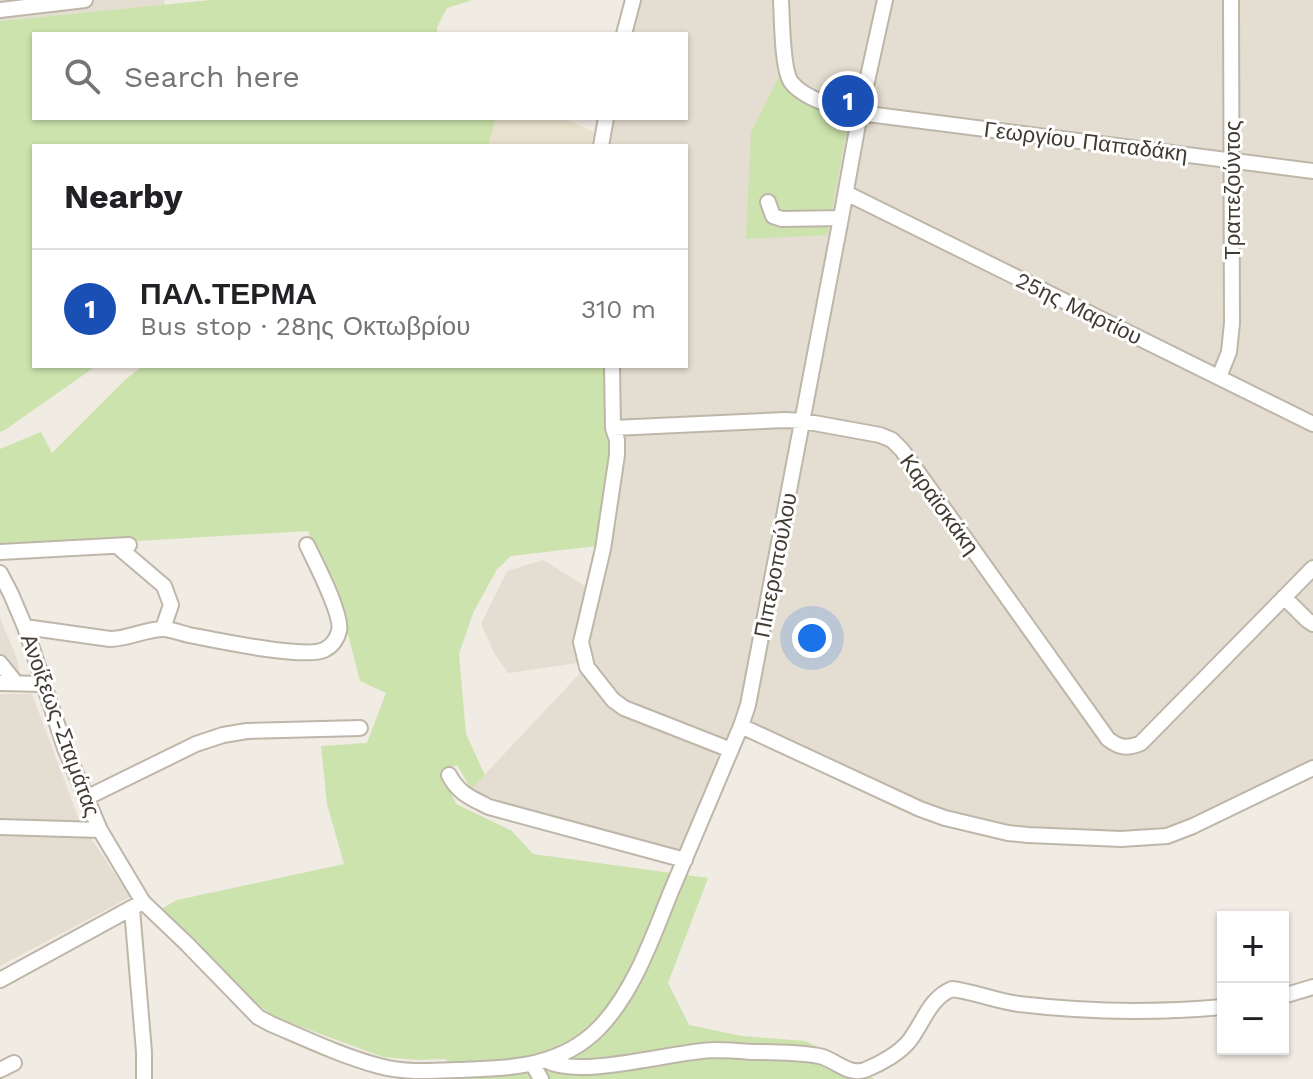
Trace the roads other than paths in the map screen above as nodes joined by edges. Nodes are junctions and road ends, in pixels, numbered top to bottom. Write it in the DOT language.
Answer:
graph roads {
  1 [pos="85,0"];
  2 [pos="633,0"];
  3 [pos="781,0"];
  4 [pos="885,0"];
  5 [pos="1231,0"];
  6 [pos="0,10"];
  7 [pos="625,32"];
  8 [pos="860,113"];
  9 [pos="606,120"];
  10 [pos="601,144"];
  11 [pos="1233,160"];
  12 [pos="1313,171"];
  13 [pos="846,193"];
  14 [pos="768,202"];
  15 [pos="841,218"];
  16 [pos="612,368"];
  17 [pos="1219,377"];
  18 [pos="803,421"];
  19 [pos="1313,424"];
  20 [pos="613,428"];
  21 [pos="307,545"];
  22 [pos="0,552"];
  23 [pos="1313,568"];
  24 [pos="0,573"];
  25 [pos="1284,597"];
  26 [pos="1313,624"];
  27 [pos="25,627"];
  28 [pos="163,628"];
  29 [pos="0,663"];
  30 [pos="0,683"];
  31 [pos="16,683"];
  32 [pos="43,684"];
  33 [pos="741,726"];
  34 [pos="360,728"];
  35 [pos="731,750"];
  36 [pos="1313,768"];
  37 [pos="449,775"];
  38 [pos="86,798"];
  39 [pos="0,827"];
  40 [pos="100,830"];
  41 [pos="685,860"];
  42 [pos="137,905"];
  43 [pos="0,980"];
  44 [pos="1313,987"];
  45 [pos="1289,994"];
  46 [pos="1217,1008"];
  47 [pos="14,1063"];
  48 [pos="540,1063"];
  49 [pos="0,1070"];
  50 [pos="854,1075"];
  51 [pos="144,1079"];
  52 [pos="541,1079"];
  1 -- 6 [label="street"];
  2 -- 7 [label="street"];
  3 -- 8 [label="street, Γεωργίου Παπαδάκη"];
  4 -- 8 [label="street, Πιπεροπούλου"];
  5 -- 11 [label="street, Τραπεζούντος"];
  8 -- 11 [label="street, Γεωργίου Παπαδάκη"];
  8 -- 13 [label="street, Πιπεροπούλου"];
  9 -- 10 [label="street"];
  11 -- 12 [label="street, Γεωργίου Παπαδάκη"];
  11 -- 17 [label="street, Τραπεζούντος"];
  13 -- 15 [label="street, Πιπεροπούλου"];
  13 -- 17 [label="street, 25ης Μαρτίου"];
  14 -- 15 [label="street"];
  15 -- 18 [label="street, Πιπεροπούλου"];
  16 -- 20 [label="street"];
  17 -- 19 [label="street, 25ης Μαρτίου"];
  18 -- 20 [label="street, Καραϊσκάκη"];
  18 -- 25 [label="street, Καραϊσκάκη"];
  18 -- 33 [label="street, Πιπεροπούλου"];
  20 -- 35 [label="street"];
  21 -- 28 [label="street"];
  22 -- 28 [label="street"];
  23 -- 25 [label="street"];
  24 -- 27 [label="street, Ανοίξεως-Σταμάτας"];
  25 -- 26 [label="street"];
  27 -- 28 [label="street"];
  27 -- 32 [label="street, Ανοίξεως-Σταμάτας"];
  29 -- 31 [label="street"];
  30 -- 31 [label="street"];
  31 -- 32 [label="street"];
  32 -- 38 [label="street, Ανοίξεως-Σταμάτας"];
  33 -- 35 [label="street, Πιπεροπούλου"];
  33 -- 36 [label="street"];
  34 -- 38 [label="street"];
  35 -- 41 [label="street, Πιπεροπούλου"];
  37 -- 41 [label="street"];
  38 -- 40 [label="street, Ανοίξεως-Σταμάτας"];
  39 -- 40 [label="street"];
  40 -- 42 [label="street, Ανοίξεως-Σταμάτας"];
  41 -- 48 [label="street, Πιπεροπούλου"];
  42 -- 43 [label="street"];
  42 -- 48 [label="street, Ανοίξεως-Σταμάτας"];
  42 -- 51 [label="street"];
  44 -- 45 [label="street"];
  46 -- 50 [label="street"];
  47 -- 49 [label="street"];
  48 -- 50 [label="street"];
  48 -- 52 [label="street"];
}
